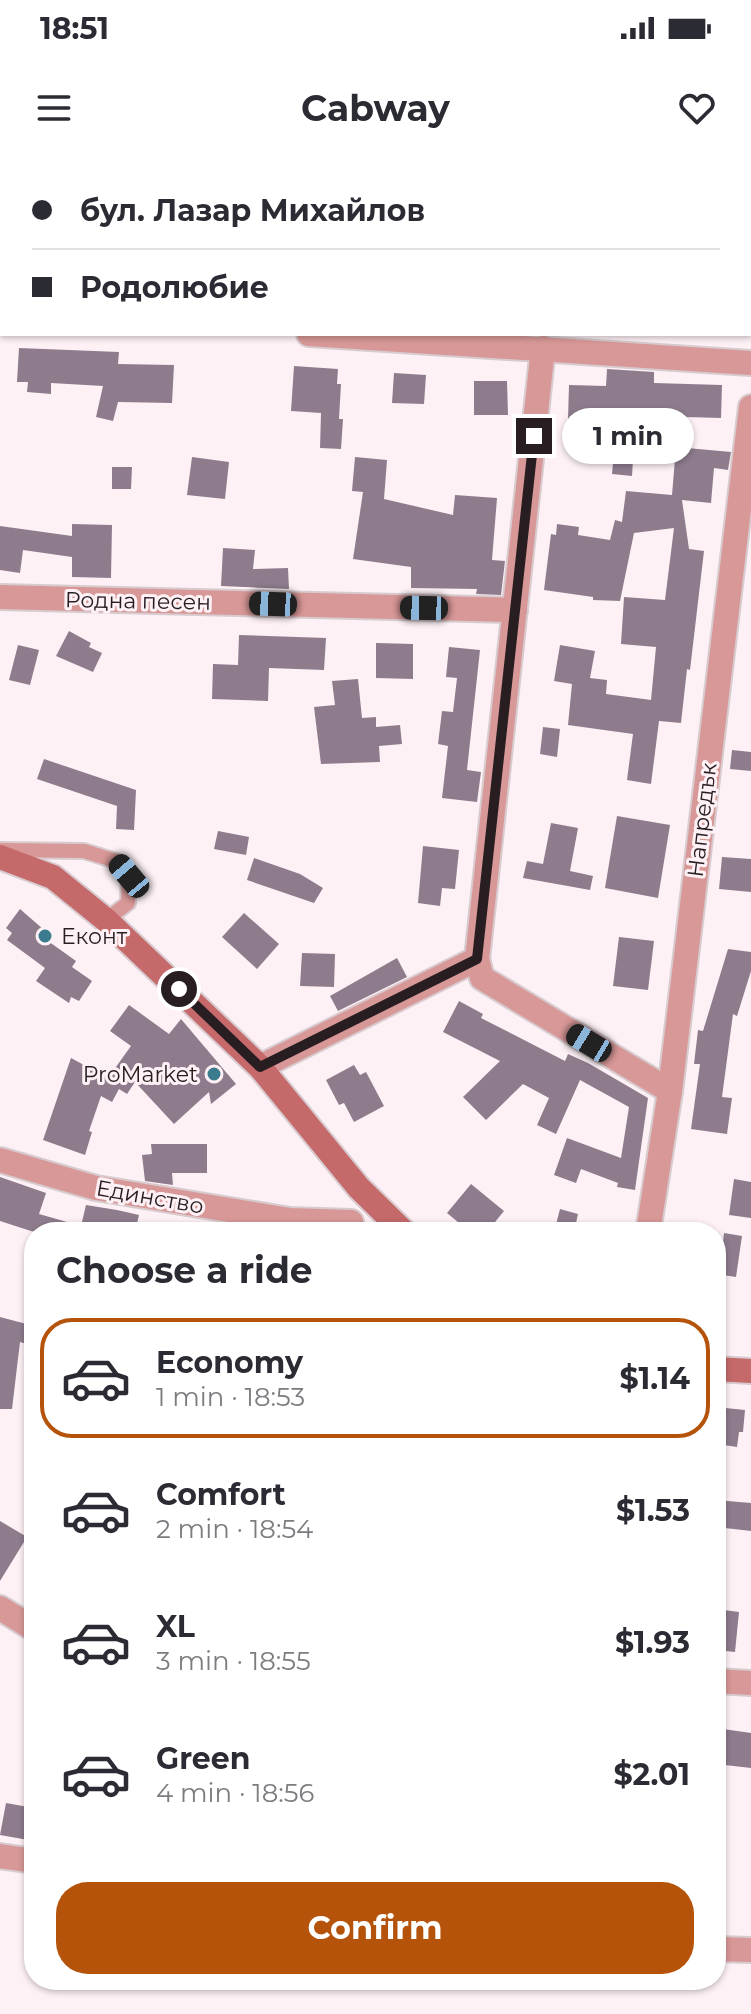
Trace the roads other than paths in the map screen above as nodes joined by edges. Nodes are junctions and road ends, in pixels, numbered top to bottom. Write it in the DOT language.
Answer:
graph roads {
  1 [pos="342,336"];
  2 [pos="543,348"];
  3 [pos="751,363"];
  4 [pos="751,407"];
  5 [pos="0,597"];
  6 [pos="515,610"];
  7 [pos="0,850"];
  8 [pos="0,857"];
  9 [pos="106,920"];
  10 [pos="477,959"];
  11 [pos="260,1067"];
  12 [pos="670,1091"];
  13 [pos="0,1160"];
  14 [pos="359,1188"];
  15 [pos="307,1222"];
  16 [pos="351,1222"];
  17 [pos="394,1222"];
  18 [pos="650,1222"];
  19 [pos="726,1370"];
  20 [pos="751,1371"];
  21 [pos="0,1608"];
  22 [pos="24,1623"];
  23 [pos="726,1682"];
  24 [pos="751,1683"];
  25 [pos="0,1856"];
  26 [pos="24,1860"];
  27 [pos="726,1949"];
  28 [pos="751,1950"];
  1 -- 2 [label="street"];
  2 -- 3 [label="street"];
  2 -- 6 [label="street"];
  4 -- 12 [label="street, Напредък"];
  5 -- 6 [label="street, Родна песен"];
  6 -- 10 [label="street"];
  7 -- 9 [label="lane"];
  8 -- 9 [label="street"];
  9 -- 11 [label="street"];
  10 -- 11 [label="street"];
  10 -- 12 [label="street"];
  11 -- 14 [label="street"];
  12 -- 18 [label="street, Напредък"];
  13 -- 15 [label="street, Единство"];
  14 -- 16 [label="street"];
  14 -- 17 [label="street"];
  19 -- 20 [label="street"];
  21 -- 22 [label="street"];
  23 -- 24 [label="street"];
  25 -- 26 [label="street"];
  27 -- 28 [label="street"];
}
